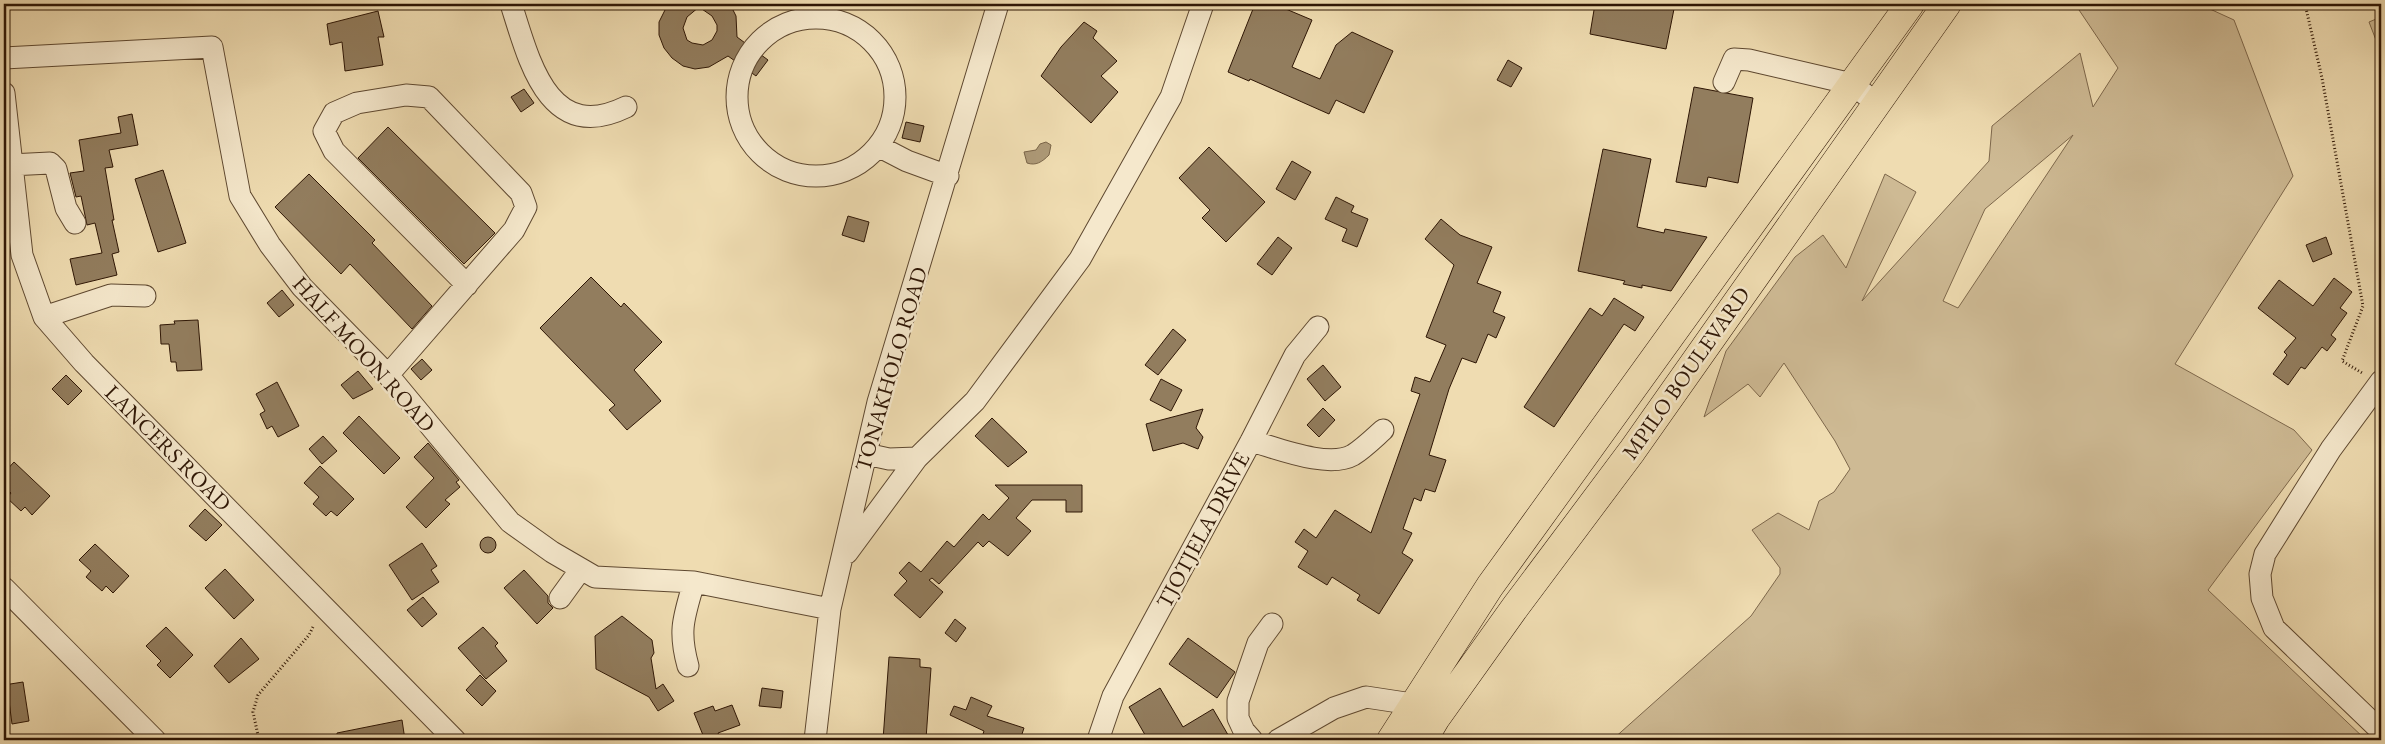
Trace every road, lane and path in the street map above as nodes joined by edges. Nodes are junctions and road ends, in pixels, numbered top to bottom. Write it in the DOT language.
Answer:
graph roads {
  1 [pos="511,4"];
  2 [pos="998,4"];
  3 [pos="1203,4"];
  4 [pos="1910,4"];
  5 [pos="1947,4"];
  6 [pos="2305,4"];
  7 [pos="4,58"];
  8 [pos="1724,82"];
  9 [pos="1852,84"];
  10 [pos="4,93"];
  11 [pos="1876,103"];
  12 [pos="626,107"];
  13 [pos="878,146"];
  14 [pos="10,165"];
  15 [pos="948,176"];
  16 [pos="75,223"];
  17 [pos="467,285"];
  18 [pos="145,296"];
  19 [pos="44,317"];
  20 [pos="1318,327"];
  21 [pos="388,375"];
  22 [pos="2380,382"];
  23 [pos="1383,430"];
  24 [pos="1251,441"];
  25 [pos="866,454"];
  26 [pos="918,458"];
  27 [pos="842,560"];
  28 [pos="581,569"];
  29 [pos="694,582"];
  30 [pos="4,588"];
  31 [pos="560,598"];
  32 [pos="324,606"];
  33 [pos="830,610"];
  34 [pos="1272,624"];
  35 [pos="688,666"];
  36 [pos="1412,704"];
  37 [pos="1429,729"];
  38 [pos="2381,731"];
  39 [pos="1287,739"];
  40 [pos="155,740"];
  41 [pos="259,740"];
  42 [pos="456,740"];
  43 [pos="815,740"];
  44 [pos="1098,740"];
  45 [pos="1252,740"];
  46 [pos="1391,740"];
  1 -- 12 [label="street"];
  2 -- 15 [label="street, TONAKHOLO ROAD"];
  3 -- 26 [label="street"];
  4 -- 9 [label="highway, MPILO BOULEVARD"];
  5 -- 11 [label="highway, MPILO BOULEVARD"];
  6 -- 22 [label="path"];
  7 -- 21 [label="street, HALF MOON ROAD"];
  8 -- 9 [label="street"];
  9 -- 11 [label="street"];
  9 -- 36 [label="highway, MPILO BOULEVARD"];
  10 -- 14 [label="street, LANCERS ROAD"];
  11 -- 37 [label="highway, MPILO BOULEVARD"];
  13 -- 13 [label="street"];
  13 -- 15 [label="street"];
  14 -- 16 [label="street"];
  14 -- 19 [label="street, LANCERS ROAD"];
  15 -- 25 [label="street, TONAKHOLO ROAD"];
  17 -- 17 [label="street"];
  17 -- 21 [label="street"];
  18 -- 19 [label="street"];
  19 -- 32 [label="street, LANCERS ROAD"];
  20 -- 24 [label="street, TJOTJELA DRIVE"];
  21 -- 28 [label="street, HALF MOON ROAD"];
  22 -- 38 [label="street"];
  23 -- 24 [label="street"];
  24 -- 44 [label="street, TJOTJELA DRIVE"];
  25 -- 26 [label="street"];
  25 -- 27 [label="street, TONAKHOLO ROAD"];
  26 -- 27 [label="street"];
  27 -- 33 [label="street, TONAKHOLO ROAD"];
  28 -- 29 [label="street, HALF MOON ROAD"];
  28 -- 31 [label="street"];
  29 -- 33 [label="street, HALF MOON ROAD"];
  29 -- 35 [label="street"];
  30 -- 40 [label="street"];
  32 -- 41 [label="path"];
  32 -- 42 [label="street, LANCERS ROAD"];
  33 -- 43 [label="street, TONAKHOLO ROAD"];
  34 -- 45 [label="street"];
  36 -- 37 [label="street"];
  36 -- 39 [label="street"];
  36 -- 46 [label="highway, MPILO BOULEVARD"];
}
